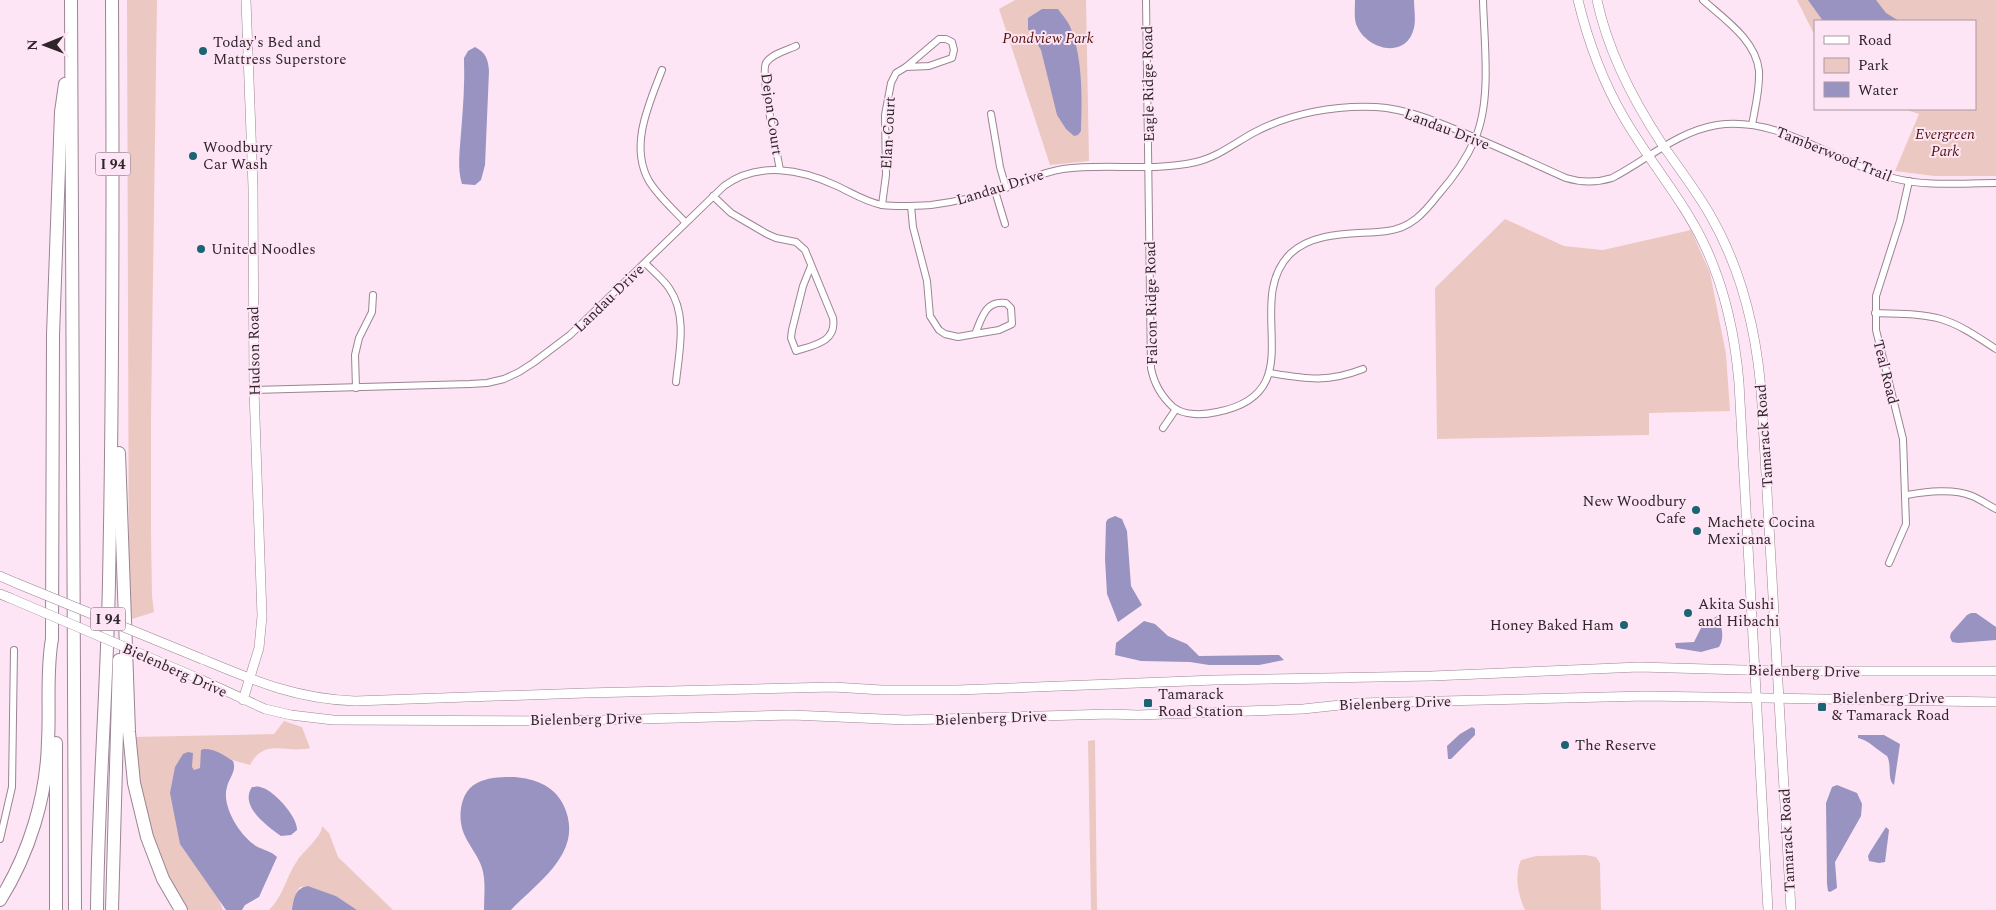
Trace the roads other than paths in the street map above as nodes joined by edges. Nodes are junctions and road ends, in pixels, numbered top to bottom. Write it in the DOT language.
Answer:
graph roads {
  1 [pos="71,0"];
  2 [pos="112,0"];
  3 [pos="246,0"];
  4 [pos="1146,0"];
  5 [pos="1484,0"];
  6 [pos="1578,0"];
  7 [pos="1597,0"];
  8 [pos="1703,0"];
  9 [pos="71,37"];
  10 [pos="796,46"];
  11 [pos="906,67"];
  12 [pos="662,70"];
  13 [pos="991,114"];
  14 [pos="1752,125"];
  15 [pos="1476,138"];
  16 [pos="1663,145"];
  17 [pos="1648,155"];
  18 [pos="1149,167"];
  19 [pos="780,170"];
  20 [pos="1909,181"];
  21 [pos="1996,183"];
  22 [pos="1006,188"];
  23 [pos="995,191"];
  24 [pos="713,196"];
  25 [pos="882,205"];
  26 [pos="911,206"];
  27 [pos="685,222"];
  28 [pos="1006,224"];
  29 [pos="645,263"];
  30 [pos="811,266"];
  31 [pos="373,295"];
  32 [pos="1876,313"];
  33 [pos="112,328"];
  34 [pos="975,334"];
  35 [pos="1996,349"];
  36 [pos="1363,369"];
  37 [pos="1270,373"];
  38 [pos="676,382"];
  39 [pos="356,388"];
  40 [pos="254,390"];
  41 [pos="1176,409"];
  42 [pos="1163,428"];
  43 [pos="1906,495"];
  44 [pos="1996,509"];
  45 [pos="122,530"];
  46 [pos="1889,563"];
  47 [pos="0,576"];
  48 [pos="0,594"];
  49 [pos="52,639"];
  50 [pos="14,650"];
  51 [pos="1754,670"];
  52 [pos="1778,671"];
  53 [pos="1996,671"];
  54 [pos="250,679"];
  55 [pos="1756,699"];
  56 [pos="243,700"];
  57 [pos="1779,700"];
  58 [pos="1996,702"];
  59 [pos="0,839"];
  60 [pos="0,900"];
  61 [pos="56,910"];
  62 [pos="75,910"];
  63 [pos="98,910"];
  64 [pos="112,910"];
  65 [pos="180,910"];
  66 [pos="1768,910"];
  67 [pos="1791,910"];
  1 -- 9 [label="highway, I 94"];
  2 -- 33 [label="highway, I 94"];
  3 -- 40 [label="street, Hudson Road"];
  4 -- 18 [label="street, Eagle Ridge Road"];
  5 -- 15 [label="street"];
  6 -- 17 [label="street, Tamarack Road"];
  7 -- 16 [label="street, Tamarack Road"];
  8 -- 14 [label="street"];
  9 -- 49 [label="highway"];
  9 -- 62 [label="highway, I 94"];
  10 -- 19 [label="street, Dejon Court"];
  11 -- 11 [label="street, Elan Court"];
  11 -- 25 [label="street, Elan Court"];
  12 -- 27 [label="street"];
  13 -- 22 [label="street"];
  14 -- 16 [label="street, Tamberwood Trail"];
  14 -- 20 [label="street, Tamberwood Trail"];
  15 -- 17 [label="street, Landau Drive"];
  15 -- 18 [label="street, Landau Drive"];
  15 -- 37 [label="street"];
  16 -- 17 [label="street, Tamberwood Trail"];
  16 -- 52 [label="street, Tamarack Road"];
  17 -- 51 [label="street, Tamarack Road"];
  18 -- 22 [label="street, Landau Drive"];
  18 -- 41 [label="street, Falcon Ridge Road"];
  19 -- 24 [label="street, Landau Drive"];
  19 -- 25 [label="street, Landau Drive"];
  20 -- 21 [label="street, Tamberwood Trail"];
  20 -- 32 [label="street, Teal Road"];
  22 -- 23 [label="street, Landau Drive"];
  23 -- 26 [label="street, Landau Drive"];
  23 -- 28 [label="street"];
  24 -- 27 [label="street, Landau Drive"];
  24 -- 30 [label="street"];
  25 -- 26 [label="street, Landau Drive"];
  26 -- 34 [label="street"];
  27 -- 29 [label="street, Landau Drive"];
  29 -- 38 [label="street"];
  29 -- 39 [label="street, Landau Drive"];
  30 -- 30 [label="street"];
  31 -- 39 [label="street"];
  32 -- 35 [label="street"];
  32 -- 43 [label="street, Teal Road"];
  33 -- 45 [label="highway"];
  33 -- 63 [label="highway, I 94"];
  34 -- 34 [label="street"];
  36 -- 37 [label="street"];
  37 -- 41 [label="street"];
  39 -- 40 [label="street, Landau Drive"];
  40 -- 54 [label="street, Hudson Road"];
  41 -- 42 [label="street"];
  43 -- 44 [label="street"];
  43 -- 46 [label="street, Teal Road"];
  45 -- 64 [label="highway"];
  45 -- 65 [label="highway"];
  47 -- 54 [label="street, Bielenberg Drive, bridge"];
  48 -- 56 [label="street, Bielenberg Drive, bridge"];
  49 -- 60 [label="highway"];
  49 -- 61 [label="highway"];
  50 -- 59 [label="street"];
  51 -- 52 [label="street, Bielenberg Drive"];
  51 -- 54 [label="street, Bielenberg Drive"];
  51 -- 55 [label="street, Tamarack Road"];
  52 -- 53 [label="street, Bielenberg Drive"];
  52 -- 57 [label="street, Tamarack Road"];
  54 -- 56 [label="street, Hudson Road"];
  55 -- 56 [label="street, Bielenberg Drive"];
  55 -- 57 [label="street, Bielenberg Drive"];
  55 -- 66 [label="street, Tamarack Road"];
  57 -- 58 [label="street, Bielenberg Drive"];
  57 -- 67 [label="street, Tamarack Road"];
}
